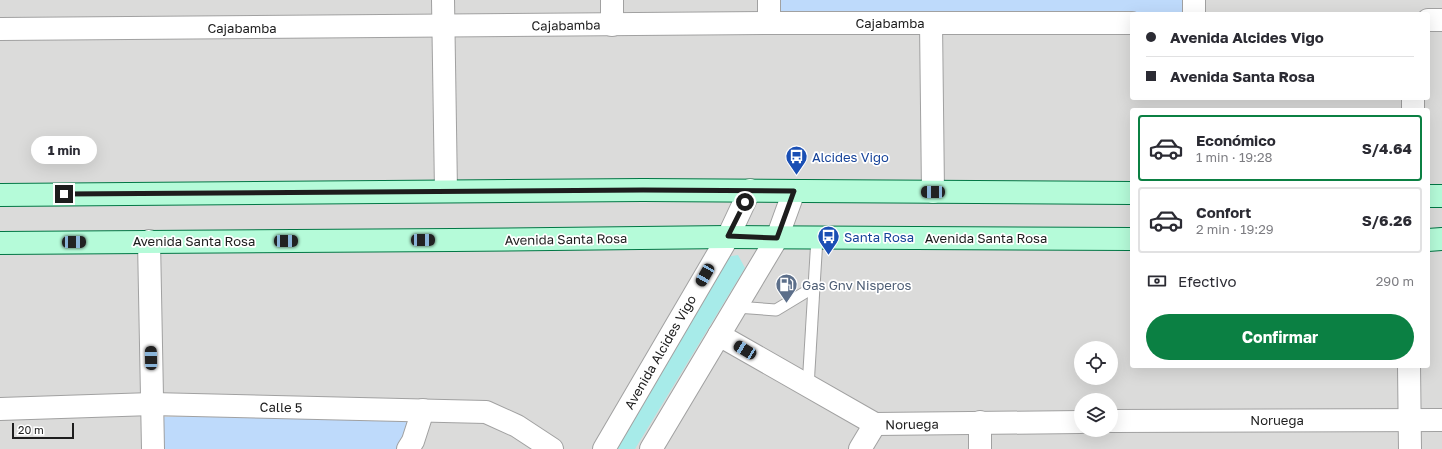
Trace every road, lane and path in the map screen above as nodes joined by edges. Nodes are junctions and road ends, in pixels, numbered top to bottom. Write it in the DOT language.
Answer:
graph roads {
  1 [pos="442,0"];
  2 [pos="612,0"];
  3 [pos="769,0"];
  4 [pos="1194,0"];
  5 [pos="1194,12"];
  6 [pos="1430,20"];
  7 [pos="1442,20"];
  8 [pos="931,23"];
  9 [pos="1130,23"];
  10 [pos="769,24"];
  11 [pos="612,25"];
  12 [pos="443,27"];
  13 [pos="0,29"];
  14 [pos="750,190"];
  15 [pos="446,191"];
  16 [pos="794,191"];
  17 [pos="933,192"];
  18 [pos="1130,193"];
  19 [pos="0,194"];
  20 [pos="1430,196"];
  21 [pos="1442,196"];
  22 [pos="728,236"];
  23 [pos="777,238"];
  24 [pos="817,238"];
  25 [pos="1130,239"];
  26 [pos="1442,239"];
  27 [pos="1430,240"];
  28 [pos="149,241"];
  29 [pos="0,243"];
  30 [pos="814,287"];
  31 [pos="736,307"];
  32 [pos="719,335"];
  33 [pos="1409,368"];
  34 [pos="808,387"];
  35 [pos="152,404"];
  36 [pos="0,409"];
  37 [pos="423,410"];
  38 [pos="1409,420"];
  39 [pos="1442,420"];
  40 [pos="1118,421"];
  41 [pos="980,422"];
  42 [pos="1074,422"];
  43 [pos="875,424"];
  44 [pos="153,449"];
  45 [pos="408,449"];
  46 [pos="552,449"];
  47 [pos="604,449"];
  48 [pos="651,449"];
  49 [pos="860,449"];
  50 [pos="980,449"];
  51 [pos="1410,449"];
  1 -- 12 [label="street"];
  2 -- 11 [label="street"];
  3 -- 10 [label="street"];
  4 -- 5 [label="street"];
  6 -- 7 [label="street"];
  8 -- 9 [label="street, Cajabamba"];
  8 -- 10 [label="street, Cajabamba"];
  8 -- 17 [label="street"];
  10 -- 11 [label="street, Cajabamba"];
  11 -- 12 [label="street, Cajabamba"];
  12 -- 13 [label="street, Cajabamba"];
  12 -- 15 [label="street"];
  14 -- 15 [label="main road"];
  14 -- 16 [label="main road"];
  14 -- 22 [label="street, Avenida Alcides Vigo"];
  15 -- 19 [label="main road"];
  16 -- 17 [label="main road"];
  16 -- 23 [label="street"];
  17 -- 18 [label="main road"];
  20 -- 21 [label="main road"];
  22 -- 23 [label="main road, Avenida Santa Rosa"];
  22 -- 28 [label="main road, Avenida Santa Rosa"];
  22 -- 47 [label="street, Avenida Alcides Vigo"];
  23 -- 24 [label="main road, Avenida Santa Rosa"];
  23 -- 31 [label="street"];
  24 -- 25 [label="main road, Avenida Santa Rosa"];
  24 -- 30 [label="lane"];
  26 -- 27 [label="main road"];
  28 -- 29 [label="main road, Avenida Santa Rosa"];
  28 -- 35 [label="street"];
  30 -- 31 [label="lane"];
  30 -- 34 [label="lane"];
  31 -- 32 [label="street"];
  32 -- 34 [label="street, Noruega"];
  32 -- 48 [label="street"];
  33 -- 38 [label="street"];
  34 -- 43 [label="street, Noruega"];
  35 -- 36 [label="street, Calle 5"];
  35 -- 37 [label="street, Calle 5"];
  35 -- 44 [label="street"];
  37 -- 45 [label="street"];
  37 -- 46 [label="street, Calle 5"];
  38 -- 39 [label="street, Noruega"];
  38 -- 40 [label="street, Noruega"];
  38 -- 51 [label="street"];
  41 -- 42 [label="street, Noruega"];
  41 -- 43 [label="street, Noruega"];
  41 -- 50 [label="street"];
  43 -- 49 [label="street"];
}
